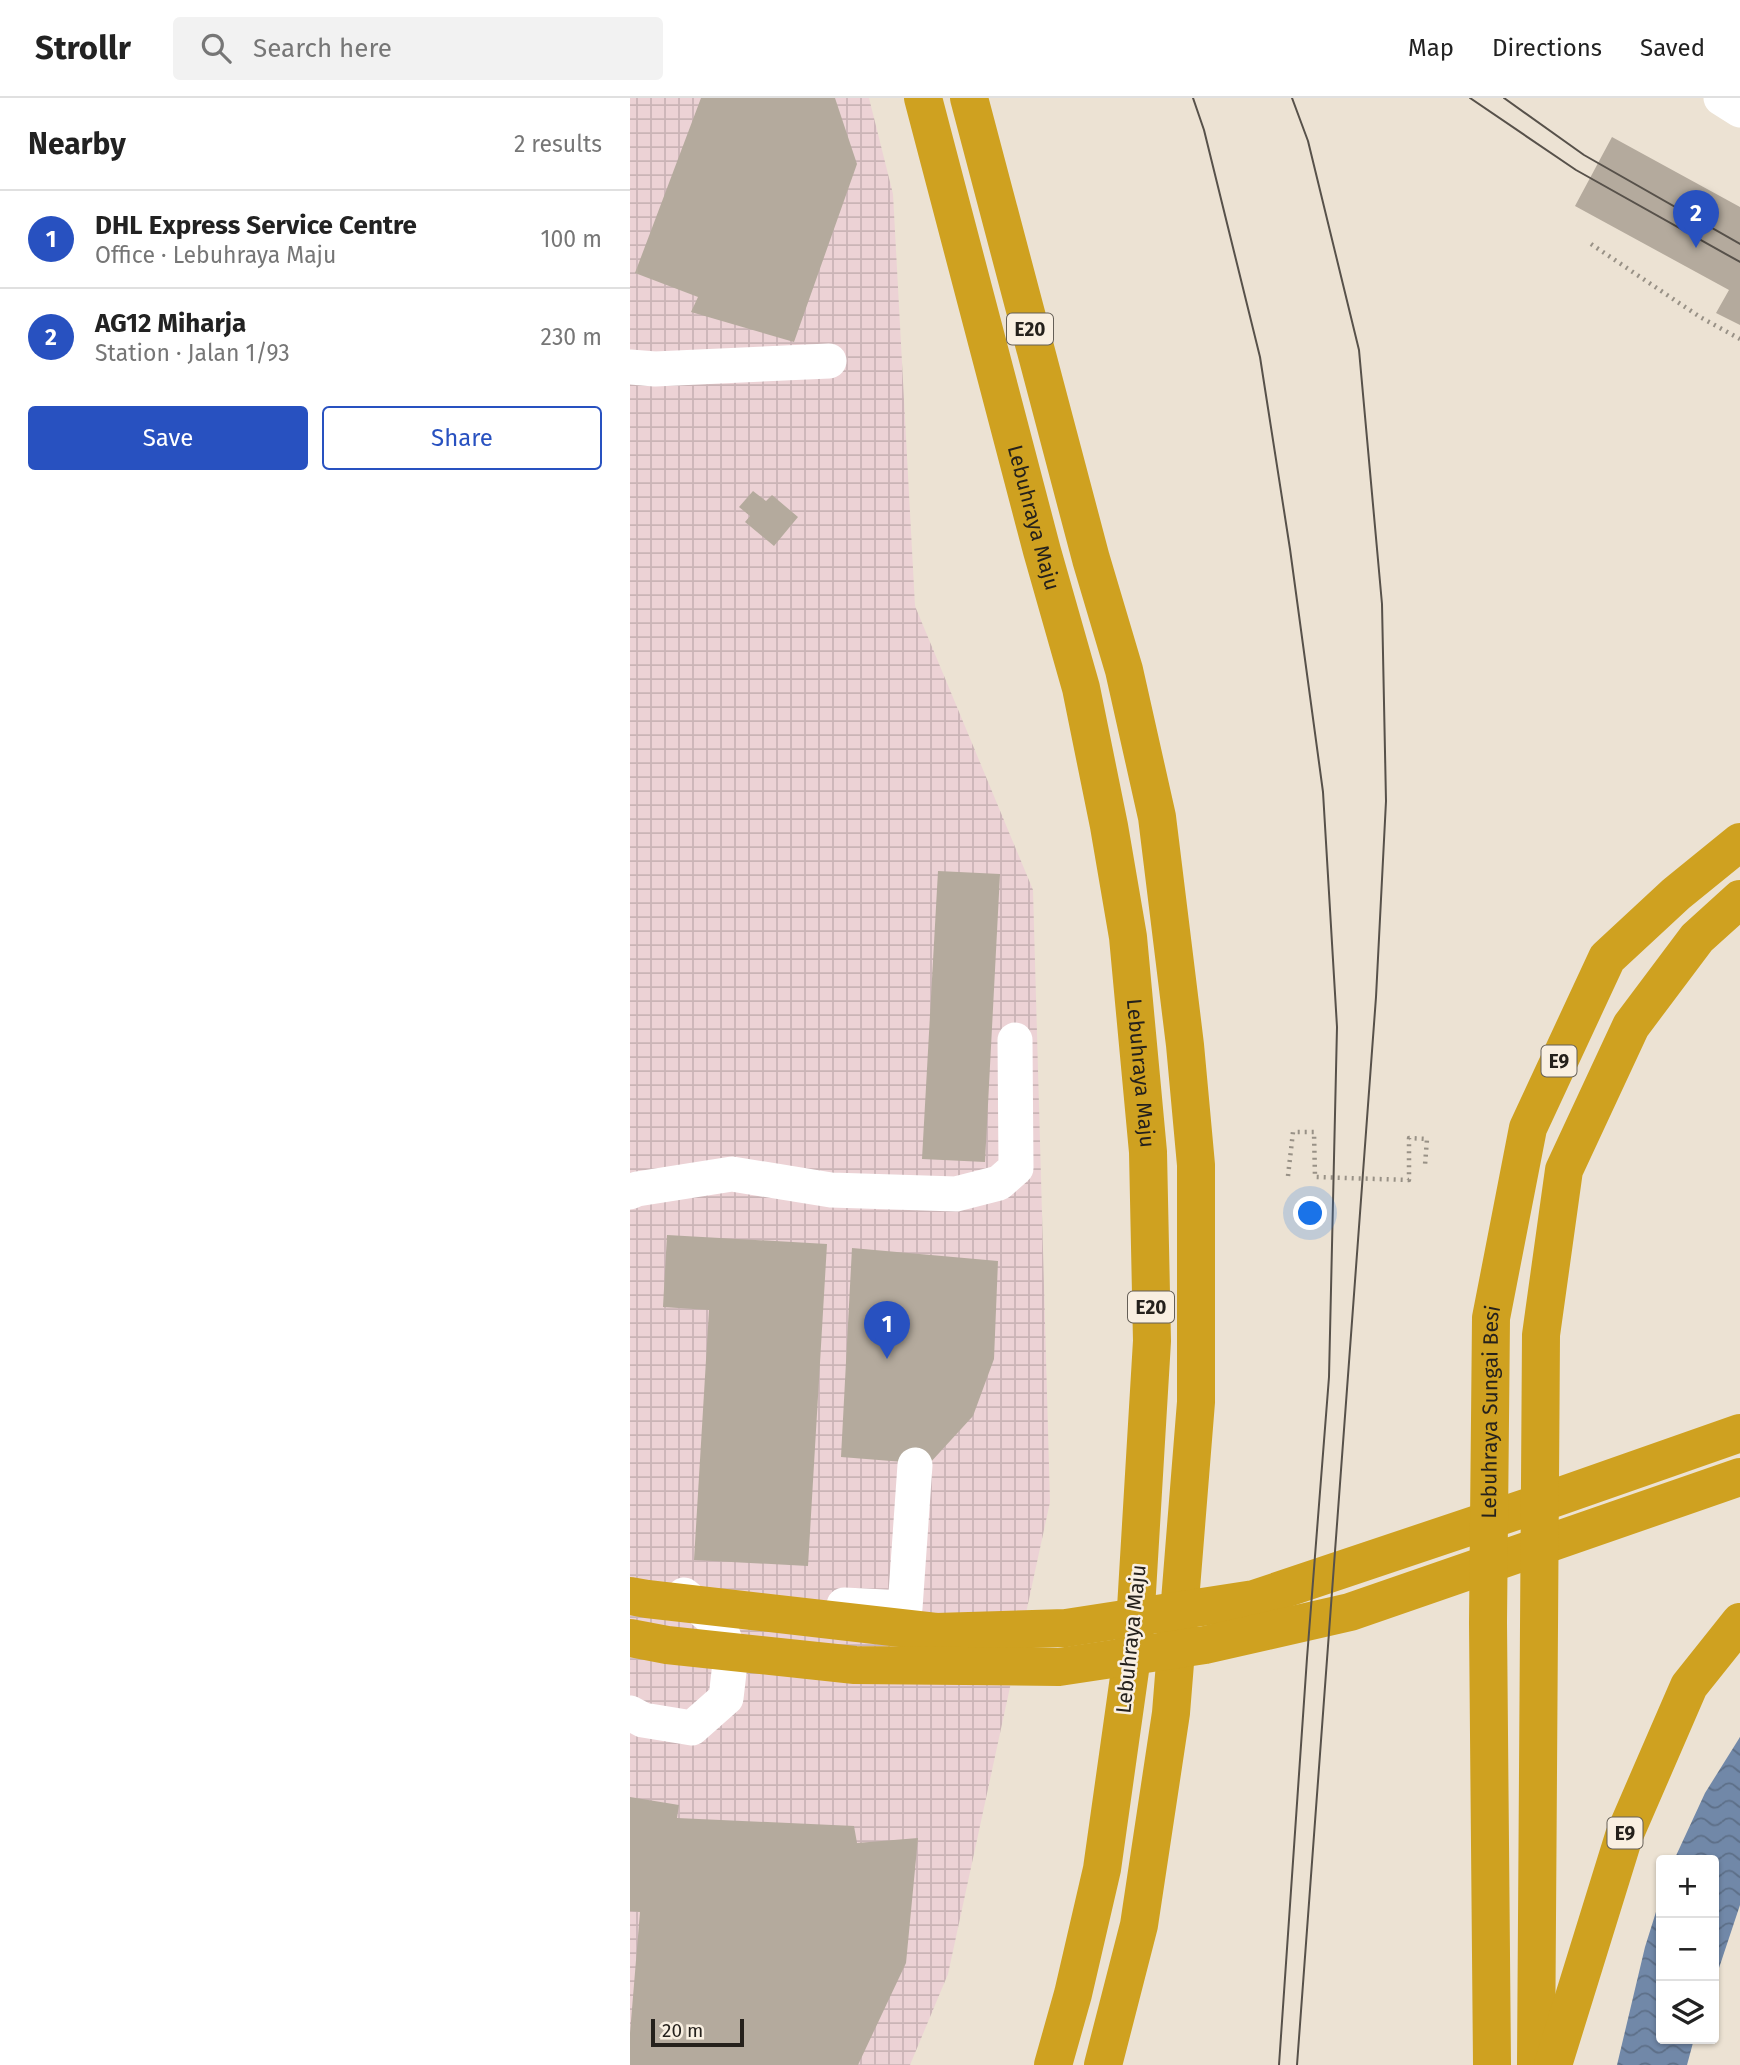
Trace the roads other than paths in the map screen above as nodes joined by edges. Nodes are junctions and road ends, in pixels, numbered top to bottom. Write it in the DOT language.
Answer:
graph roads {
  1 [pos="923,98"];
  2 [pos="970,98"];
  3 [pos="1721,98"];
  4 [pos="1740,110"];
  5 [pos="828,360"];
  6 [pos="630,367"];
  7 [pos="1740,842"];
  8 [pos="1740,900"];
  9 [pos="1014,1040"];
  10 [pos="630,1192"];
  11 [pos="1740,1433"];
  12 [pos="915,1465"];
  13 [pos="1740,1477"];
  14 [pos="630,1582"];
  15 [pos="630,1595"];
  16 [pos="687,1596"];
  17 [pos="1740,1622"];
  18 [pos="630,1638"];
  19 [pos="630,1713"];
  20 [pos="1053,2065"];
  21 [pos="1103,2065"];
  22 [pos="1492,2065"];
  23 [pos="1536,2065"];
  24 [pos="1553,2065"];
  1 -- 20 [label="highway, Lebuhraya Maju / E20"];
  2 -- 21 [label="highway, E20"];
  3 -- 4 [label="street"];
  5 -- 6 [label="street"];
  7 -- 22 [label="highway, Lebuhraya Sungai Besi / E9"];
  8 -- 23 [label="highway"];
  9 -- 10 [label="street"];
  11 -- 15 [label="highway"];
  12 -- 16 [label="street"];
  13 -- 18 [label="highway"];
  14 -- 16 [label="street"];
  16 -- 19 [label="street"];
  17 -- 24 [label="highway, E9"];
}
